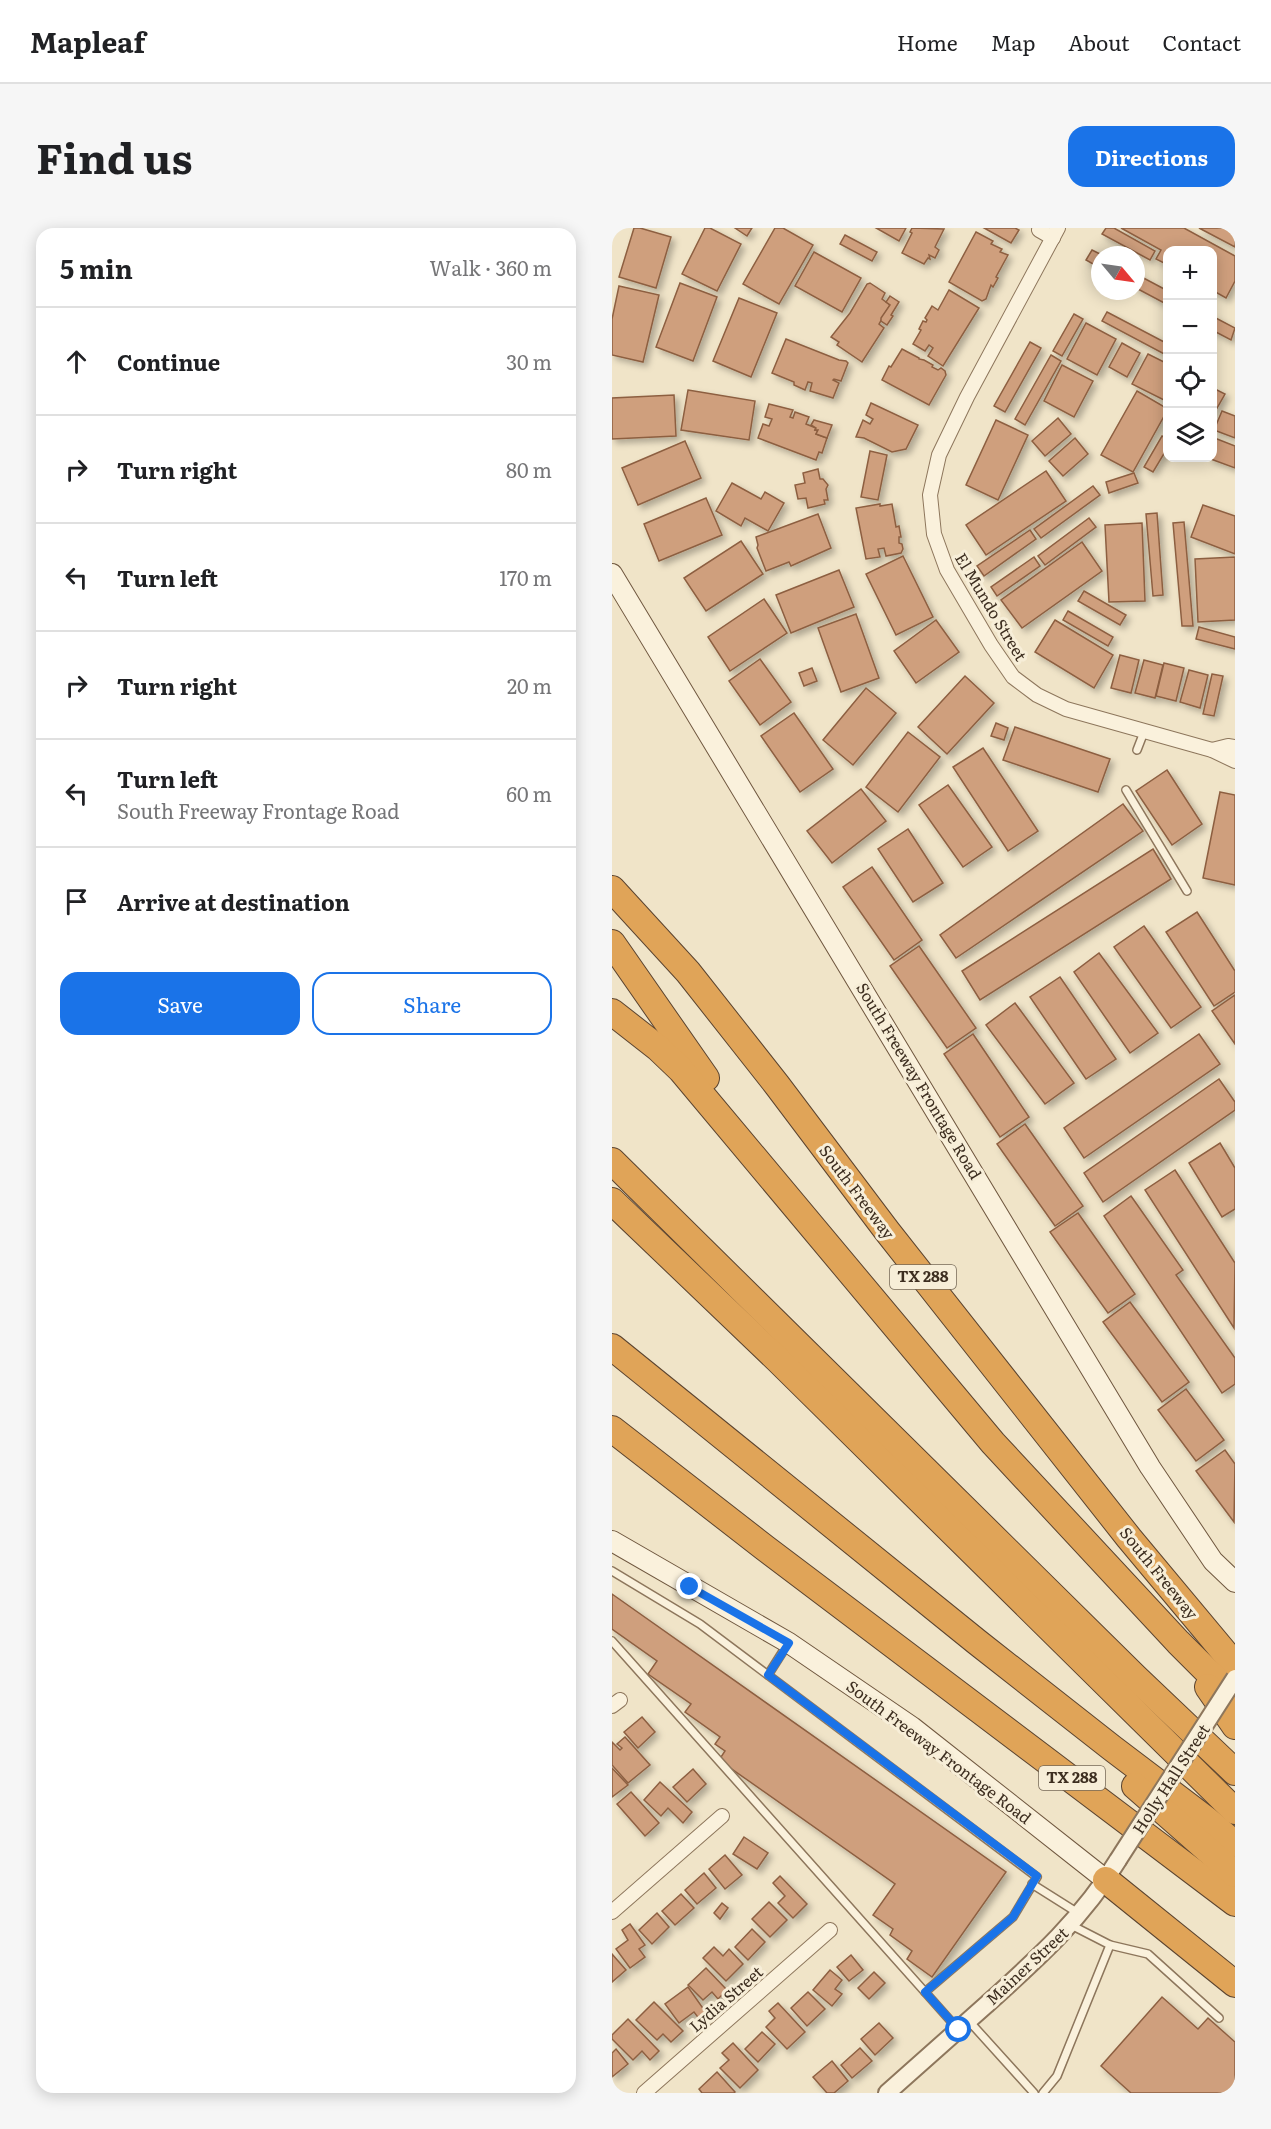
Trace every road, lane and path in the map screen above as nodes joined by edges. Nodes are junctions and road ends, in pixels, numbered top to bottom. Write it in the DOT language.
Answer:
graph roads {
  1 [pos="1037,229"];
  2 [pos="1056,233"];
  3 [pos="612,574"];
  4 [pos="1144,732"];
  5 [pos="1235,747"];
  6 [pos="1137,750"];
  7 [pos="1212,750"];
  8 [pos="1235,761"];
  9 [pos="1126,790"];
  10 [pos="612,889"];
  11 [pos="1187,891"];
  12 [pos="612,943"];
  13 [pos="617,1016"];
  14 [pos="612,1161"];
  15 [pos="788,1196"];
  16 [pos="612,1201"];
  17 [pos="612,1347"];
  18 [pos="612,1429"];
  19 [pos="612,1541"];
  20 [pos="612,1571"];
  21 [pos="1235,1582"];
  22 [pos="612,1641"];
  23 [pos="977,1642"];
  24 [pos="1178,1642"];
  25 [pos="789,1643"];
  26 [pos="1235,1665"];
  27 [pos="768,1675"];
  28 [pos="1235,1678"];
  29 [pos="1235,1699"];
  30 [pos="1235,1726"];
  31 [pos="1235,1772"];
  32 [pos="1235,1811"];
  33 [pos="722,1816"];
  34 [pos="1235,1844"];
  35 [pos="1113,1870"];
  36 [pos="1235,1874"];
  37 [pos="1032,1884"];
  38 [pos="1235,1903"];
  39 [pos="612,1912"];
  40 [pos="1076,1920"];
  41 [pos="831,1930"];
  42 [pos="1110,1945"];
  43 [pos="1235,1984"];
  44 [pos="925,1992"];
  45 [pos="1219,2018"];
  46 [pos="964,2025"];
  47 [pos="644,2093"];
  48 [pos="887,2093"];
  49 [pos="1034,2093"];
  50 [pos="1043,2093"];
  1 -- 2 [label="street"];
  2 -- 4 [label="street, El Mundo Street"];
  3 -- 21 [label="main road, South Freeway Frontage Road"];
  4 -- 6 [label="lane"];
  4 -- 7 [label="street, El Mundo Street"];
  5 -- 7 [label="street, El Mundo Street"];
  7 -- 8 [label="street, El Mundo Street"];
  9 -- 11 [label="lane"];
  10 -- 26 [label="highway, South Freeway / TX 288"];
  12 -- 15 [label="highway"];
  13 -- 15 [label="highway"];
  14 -- 31 [label="highway"];
  15 -- 24 [label="highway"];
  16 -- 32 [label="highway"];
  17 -- 23 [label="highway"];
  18 -- 38 [label="highway, TX 288"];
  19 -- 25 [label="main road, South Freeway Frontage Road"];
  20 -- 27 [label="lane"];
  22 -- 44 [label="lane"];
  23 -- 34 [label="highway"];
  23 -- 36 [label="highway"];
  24 -- 29 [label="highway"];
  24 -- 30 [label="highway"];
  25 -- 27 [label="lane"];
  25 -- 35 [label="main road, South Freeway Frontage Road"];
  27 -- 37 [label="lane"];
  28 -- 35 [label="street, Holly Hall Street, bridge"];
  33 -- 39 [label="street"];
  35 -- 40 [label="street, Mainer Street"];
  35 -- 43 [label="highway"];
  37 -- 40 [label="lane"];
  37 -- 44 [label="lane"];
  40 -- 42 [label="lane"];
  40 -- 46 [label="street, Mainer Street"];
  41 -- 47 [label="street, Lydia Street"];
  42 -- 45 [label="lane"];
  42 -- 50 [label="lane"];
  44 -- 46 [label="lane"];
  46 -- 48 [label="street, Mainer Street"];
  46 -- 49 [label="lane"];
}
